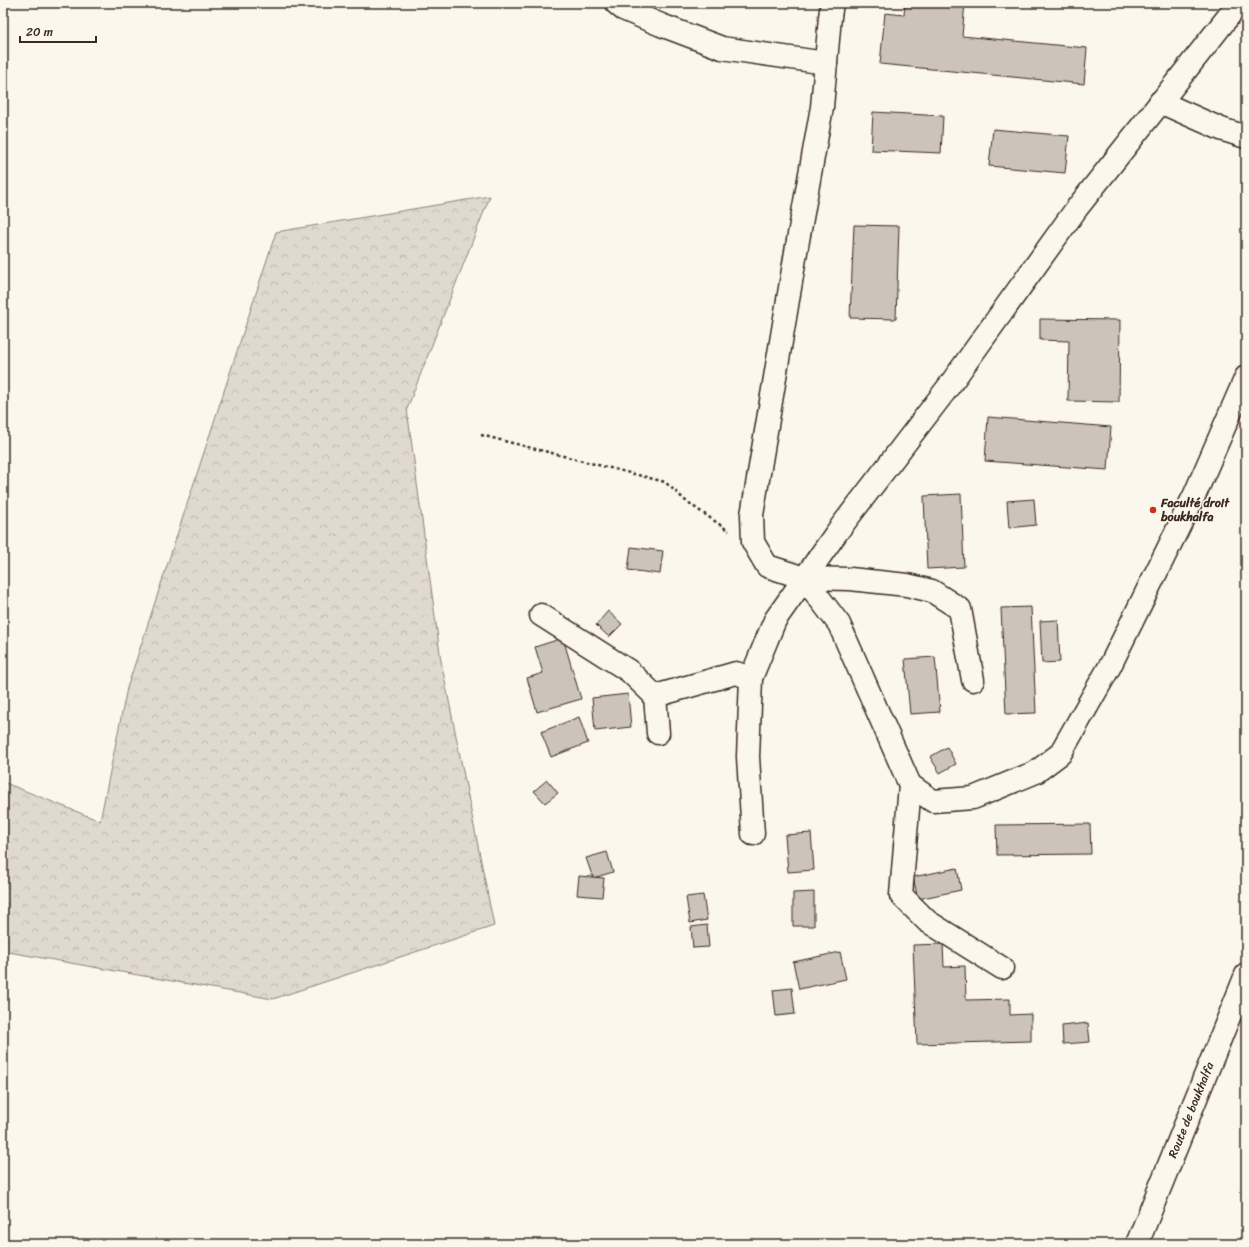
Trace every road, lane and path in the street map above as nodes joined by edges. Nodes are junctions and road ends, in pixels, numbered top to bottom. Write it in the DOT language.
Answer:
graph roads {
  1 [pos="616,3"];
  2 [pos="832,3"];
  3 [pos="1239,3"];
  4 [pos="826,63"];
  5 [pos="1160,102"];
  6 [pos="1246,137"];
  7 [pos="1246,377"];
  8 [pos="482,435"];
  9 [pos="753,542"];
  10 [pos="804,578"];
  11 [pos="541,615"];
  12 [pos="750,678"];
  13 [pos="973,680"];
  14 [pos="655,696"];
  15 [pos="658,733"];
  16 [pos="910,785"];
  17 [pos="753,834"];
  18 [pos="1002,968"];
  19 [pos="1246,975"];
  20 [pos="1136,1244"];
  1 -- 4 [label="street"];
  2 -- 4 [label="street"];
  3 -- 5 [label="street"];
  4 -- 9 [label="street"];
  5 -- 6 [label="street"];
  5 -- 10 [label="street"];
  7 -- 16 [label="street"];
  8 -- 9 [label="path"];
  9 -- 10 [label="street"];
  10 -- 12 [label="street"];
  10 -- 13 [label="street"];
  10 -- 16 [label="street"];
  11 -- 14 [label="street"];
  12 -- 14 [label="street"];
  12 -- 17 [label="street"];
  14 -- 15 [label="street"];
  16 -- 18 [label="street"];
  19 -- 20 [label="street, Route de boukhalfa"];
}
